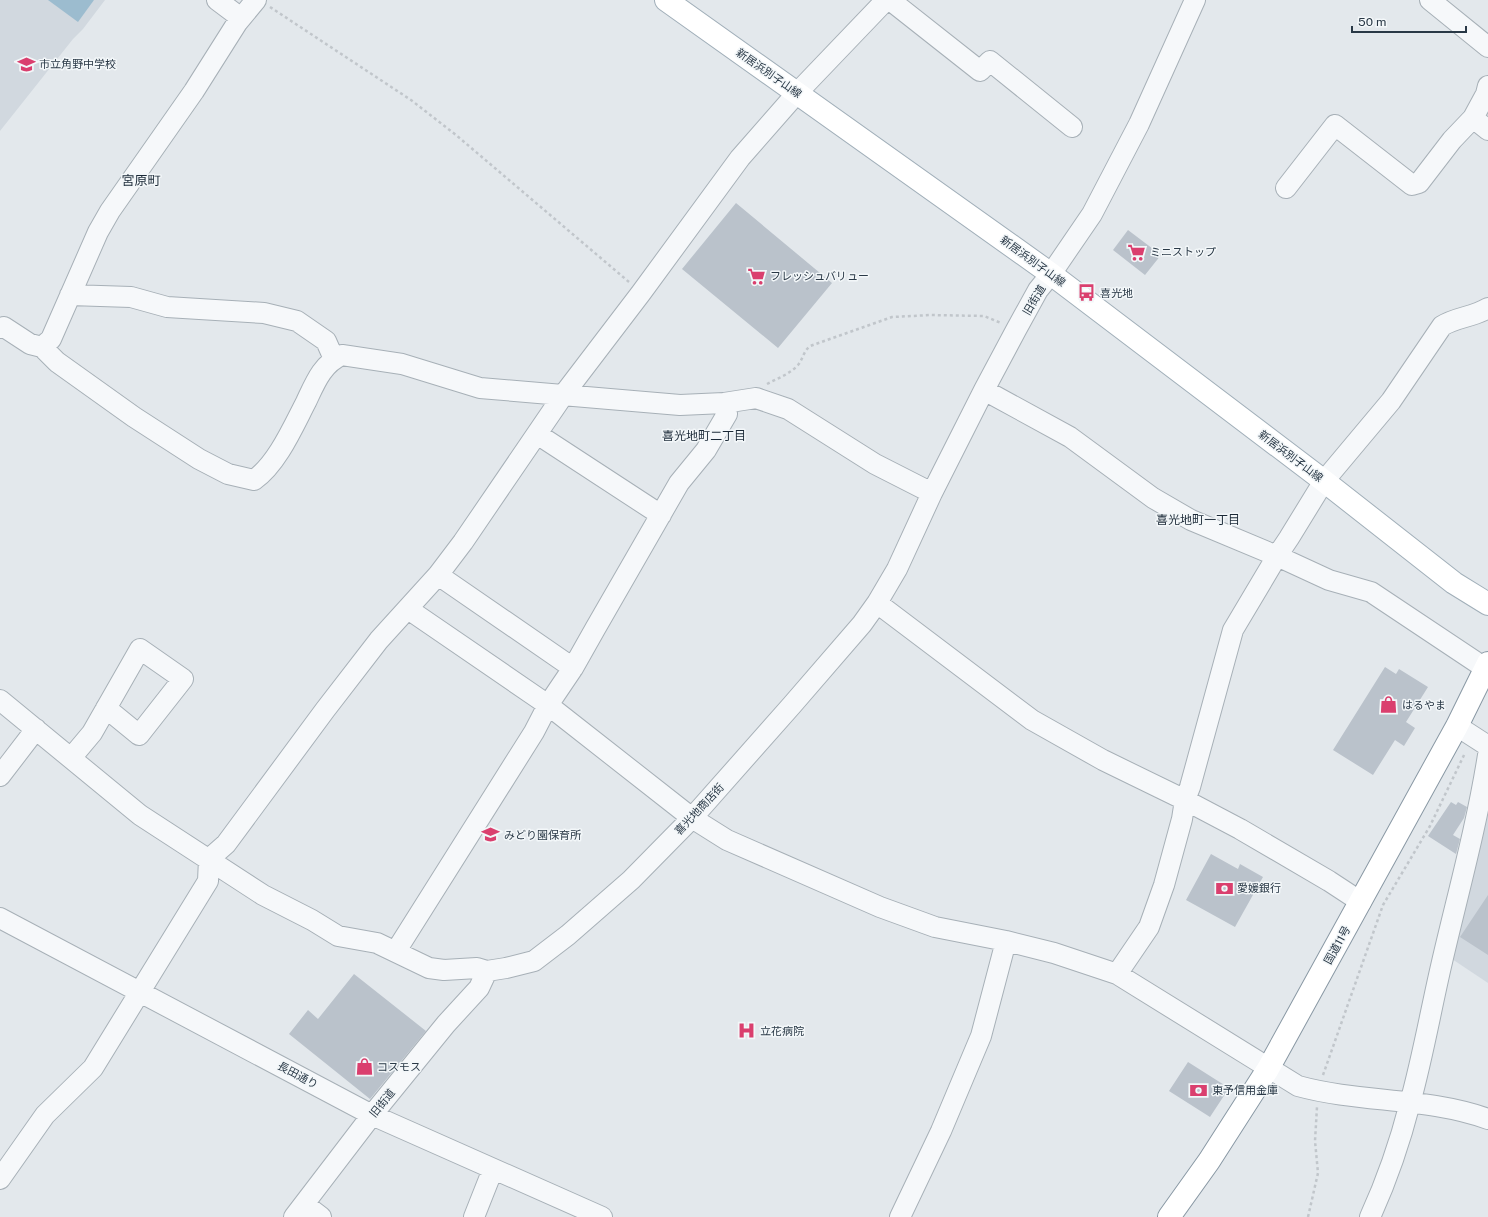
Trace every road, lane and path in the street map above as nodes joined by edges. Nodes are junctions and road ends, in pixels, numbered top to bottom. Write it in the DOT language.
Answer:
graph roads {
  1 [pos="217,0"];
  2 [pos="666,0"];
  3 [pos="886,0"];
  4 [pos="890,0"];
  5 [pos="1195,0"];
  6 [pos="1430,0"];
  7 [pos="261,2"];
  8 [pos="241,18"];
  9 [pos="1488,47"];
  10 [pos="1488,86"];
  11 [pos="797,93"];
  12 [pos="1481,124"];
  13 [pos="1072,127"];
  14 [pos="1286,188"];
  15 [pos="1051,274"];
  16 [pos="641,293"];
  17 [pos="70,295"];
  18 [pos="1488,308"];
  19 [pos="0,328"];
  20 [pos="1016,330"];
  21 [pos="42,348"];
  22 [pos="334,359"];
  23 [pos="984,390"];
  24 [pos="564,394"];
  25 [pos="756,398"];
  26 [pos="724,403"];
  27 [pos="537,434"];
  28 [pos="1324,481"];
  29 [pos="932,493"];
  30 [pos="661,515"];
  31 [pos="1277,556"];
  32 [pos="438,575"];
  33 [pos="877,603"];
  34 [pos="1488,604"];
  35 [pos="408,609"];
  36 [pos="573,668"];
  37 [pos="1487,672"];
  38 [pos="0,700"];
  39 [pos="548,705"];
  40 [pos="106,708"];
  41 [pos="36,729"];
  42 [pos="1473,736"];
  43 [pos="1488,755"];
  44 [pos="71,758"];
  45 [pos="0,776"];
  46 [pos="1185,800"];
  47 [pos="692,818"];
  48 [pos="209,859"];
  49 [pos="1361,902"];
  50 [pos="0,918"];
  51 [pos="1006,941"];
  52 [pos="396,951"];
  53 [pos="487,971"];
  54 [pos="1117,974"];
  55 [pos="139,991"];
  56 [pos="1268,1069"];
  57 [pos="1317,1091"];
  58 [pos="1410,1102"];
  59 [pos="372,1114"];
  60 [pos="1488,1119"];
  61 [pos="493,1169"];
  62 [pos="0,1179"];
  63 [pos="299,1210"];
  64 [pos="321,1217"];
  65 [pos="474,1217"];
  66 [pos="602,1217"];
  67 [pos="900,1217"];
  68 [pos="1168,1217"];
  69 [pos="1308,1217"];
  70 [pos="1370,1217"];
  1 -- 8 [label="street"];
  2 -- 11 [label="main road, 新居浜別子山線"];
  3 -- 11 [label="street"];
  4 -- 13 [label="street"];
  5 -- 15 [label="street, 旧街道"];
  6 -- 9 [label="street"];
  7 -- 8 [label="street"];
  7 -- 16 [label="path"];
  8 -- 17 [label="street"];
  10 -- 12 [label="street"];
  11 -- 15 [label="main road, 新居浜別子山線"];
  11 -- 16 [label="street"];
  12 -- 14 [label="street"];
  15 -- 20 [label="street, 旧街道"];
  15 -- 28 [label="main road, 新居浜別子山線"];
  16 -- 24 [label="street"];
  17 -- 21 [label="street"];
  17 -- 22 [label="street"];
  18 -- 28 [label="street"];
  19 -- 21 [label="street"];
  20 -- 23 [label="street, 旧街道"];
  20 -- 25 [label="path"];
  21 -- 22 [label="street"];
  22 -- 24 [label="street"];
  23 -- 29 [label="street, 旧街道"];
  23 -- 31 [label="street"];
  24 -- 26 [label="street"];
  24 -- 27 [label="street"];
  25 -- 26 [label="street"];
  25 -- 29 [label="street"];
  26 -- 30 [label="street"];
  27 -- 30 [label="street"];
  27 -- 32 [label="street"];
  28 -- 31 [label="street"];
  28 -- 34 [label="main road, 新居浜別子山線"];
  29 -- 33 [label="street, 旧街道"];
  30 -- 36 [label="street"];
  31 -- 37 [label="street"];
  31 -- 46 [label="street"];
  32 -- 35 [label="street"];
  32 -- 36 [label="street"];
  33 -- 46 [label="street"];
  33 -- 47 [label="street, 喜光地商店街"];
  35 -- 39 [label="street"];
  35 -- 48 [label="street"];
  36 -- 39 [label="street"];
  37 -- 42 [label="main road, 国道11号"];
  38 -- 41 [label="street, 喜光地商店街"];
  39 -- 47 [label="street"];
  39 -- 52 [label="street"];
  40 -- 44 [label="street"];
  41 -- 44 [label="street, 喜光地商店街"];
  41 -- 45 [label="street"];
  42 -- 49 [label="main road, 国道11号"];
  42 -- 57 [label="path"];
  43 -- 58 [label="street"];
  44 -- 48 [label="street, 喜光地商店街"];
  46 -- 49 [label="street"];
  46 -- 54 [label="street"];
  47 -- 51 [label="street"];
  47 -- 53 [label="street, 喜光地商店街"];
  48 -- 52 [label="street, 喜光地商店街"];
  48 -- 55 [label="street"];
  49 -- 56 [label="main road, 国道11号"];
  50 -- 55 [label="street, 長田通り"];
  51 -- 54 [label="street"];
  51 -- 67 [label="street"];
  52 -- 53 [label="street, 喜光地商店街"];
  53 -- 59 [label="street, 旧街道"];
  54 -- 56 [label="street"];
  55 -- 59 [label="street, 長田通り"];
  55 -- 62 [label="street"];
  56 -- 57 [label="street"];
  56 -- 68 [label="main road, 国道11号"];
  57 -- 58 [label="street"];
  57 -- 69 [label="path"];
  58 -- 60 [label="street"];
  58 -- 70 [label="street"];
  59 -- 61 [label="street, 長田通り"];
  59 -- 63 [label="street, 旧街道"];
  61 -- 65 [label="street"];
  61 -- 66 [label="street, 長田通り"];
  63 -- 64 [label="street"];
}
